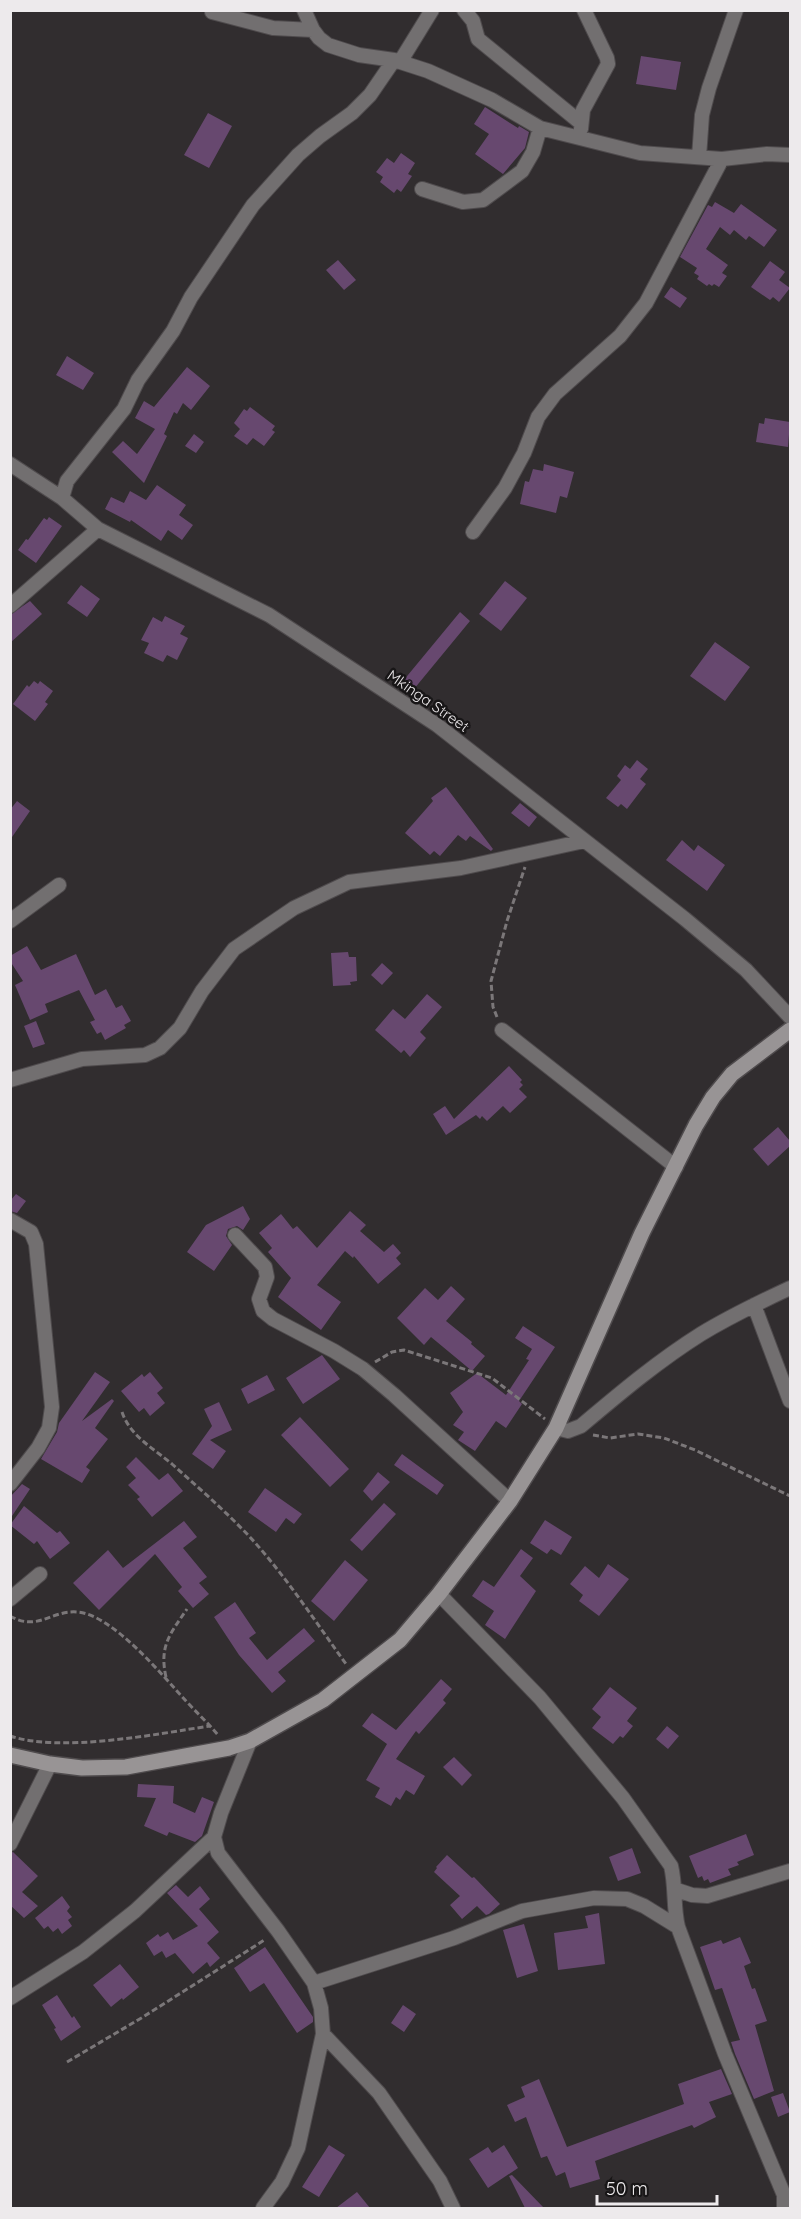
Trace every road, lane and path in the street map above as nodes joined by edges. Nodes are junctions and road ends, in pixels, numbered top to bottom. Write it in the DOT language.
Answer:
graph roads {
  1 [pos="304,10"];
  2 [pos="432,10"];
  3 [pos="464,10"];
  4 [pos="584,10"];
  5 [pos="736,10"];
  6 [pos="212,12"];
  7 [pos="313,30"];
  8 [pos="397,61"];
  9 [pos="581,123"];
  10 [pos="540,128"];
  11 [pos="581,139"];
  12 [pos="790,155"];
  13 [pos="699,157"];
  14 [pos="722,159"];
  15 [pos="422,189"];
  16 [pos="10,464"];
  17 [pos="62,498"];
  18 [pos="98,529"];
  19 [pos="472,532"];
  20 [pos="10,606"];
  21 [pos="584,841"];
  22 [pos="529,854"];
  23 [pos="59,885"];
  24 [pos="10,921"];
  25 [pos="790,1017"];
  26 [pos="502,1030"];
  27 [pos="790,1030"];
  28 [pos="10,1080"];
  29 [pos="676,1167"];
  30 [pos="10,1220"];
  31 [pos="235,1235"];
  32 [pos="790,1288"];
  33 [pos="754,1305"];
  34 [pos="363,1369"];
  35 [pos="790,1401"];
  36 [pos="122,1412"];
  37 [pos="556,1428"];
  38 [pos="574,1429"];
  39 [pos="10,1484"];
  40 [pos="790,1496"];
  41 [pos="510,1501"];
  42 [pos="40,1574"];
  43 [pos="439,1594"];
  44 [pos="10,1599"];
  45 [pos="187,1609"];
  46 [pos="10,1616"];
  47 [pos="354,1675"];
  48 [pos="167,1679"];
  49 [pos="210,1726"];
  50 [pos="10,1736"];
  51 [pos="250,1741"];
  52 [pos="229,1748"];
  53 [pos="10,1755"];
  54 [pos="50,1764"];
  55 [pos="214,1836"];
  56 [pos="10,1844"];
  57 [pos="790,1871"];
  58 [pos="674,1889"];
  59 [pos="678,1927"];
  60 [pos="278,1931"];
  61 [pos="314,1983"];
  62 [pos="10,1998"];
  63 [pos="323,2034"];
  64 [pos="67,2062"];
  65 [pos="263,2208"];
  66 [pos="453,2208"];
  67 [pos="784,2208"];
  1 -- 7 [label="street"];
  2 -- 8 [label="street"];
  3 -- 9 [label="street"];
  4 -- 9 [label="street"];
  5 -- 13 [label="street"];
  6 -- 7 [label="street"];
  7 -- 8 [label="street"];
  8 -- 10 [label="street"];
  8 -- 17 [label="street"];
  9 -- 11 [label="street"];
  10 -- 11 [label="street"];
  10 -- 15 [label="street"];
  11 -- 13 [label="street"];
  12 -- 14 [label="street"];
  13 -- 14 [label="street"];
  14 -- 19 [label="street"];
  16 -- 17 [label="street, Mkinga Street"];
  17 -- 18 [label="street, Mkinga Street"];
  18 -- 20 [label="street"];
  18 -- 21 [label="street, Mkinga Street"];
  21 -- 22 [label="street"];
  21 -- 25 [label="street, Mkinga Street"];
  22 -- 26 [label="path"];
  22 -- 28 [label="street"];
  23 -- 24 [label="street"];
  26 -- 29 [label="street"];
  27 -- 29 [label="street"];
  29 -- 37 [label="street"];
  30 -- 39 [label="street"];
  31 -- 34 [label="street"];
  32 -- 33 [label="street"];
  33 -- 35 [label="street"];
  33 -- 38 [label="street"];
  34 -- 37 [label="path"];
  34 -- 41 [label="street"];
  36 -- 47 [label="path"];
  37 -- 38 [label="street"];
  37 -- 41 [label="street"];
  38 -- 40 [label="path"];
  41 -- 43 [label="street"];
  42 -- 44 [label="street"];
  43 -- 47 [label="street"];
  43 -- 58 [label="street"];
  45 -- 48 [label="path"];
  46 -- 48 [label="path"];
  47 -- 51 [label="street"];
  48 -- 49 [label="path"];
  49 -- 50 [label="path"];
  49 -- 52 [label="path"];
  51 -- 52 [label="street"];
  51 -- 55 [label="street"];
  52 -- 54 [label="street"];
  53 -- 54 [label="street"];
  54 -- 56 [label="street"];
  55 -- 60 [label="street"];
  55 -- 62 [label="street"];
  57 -- 58 [label="street"];
  58 -- 59 [label="street"];
  59 -- 61 [label="street"];
  59 -- 67 [label="street"];
  60 -- 61 [label="street"];
  60 -- 64 [label="path"];
  61 -- 63 [label="street"];
  63 -- 65 [label="street"];
  63 -- 66 [label="street"];
}
